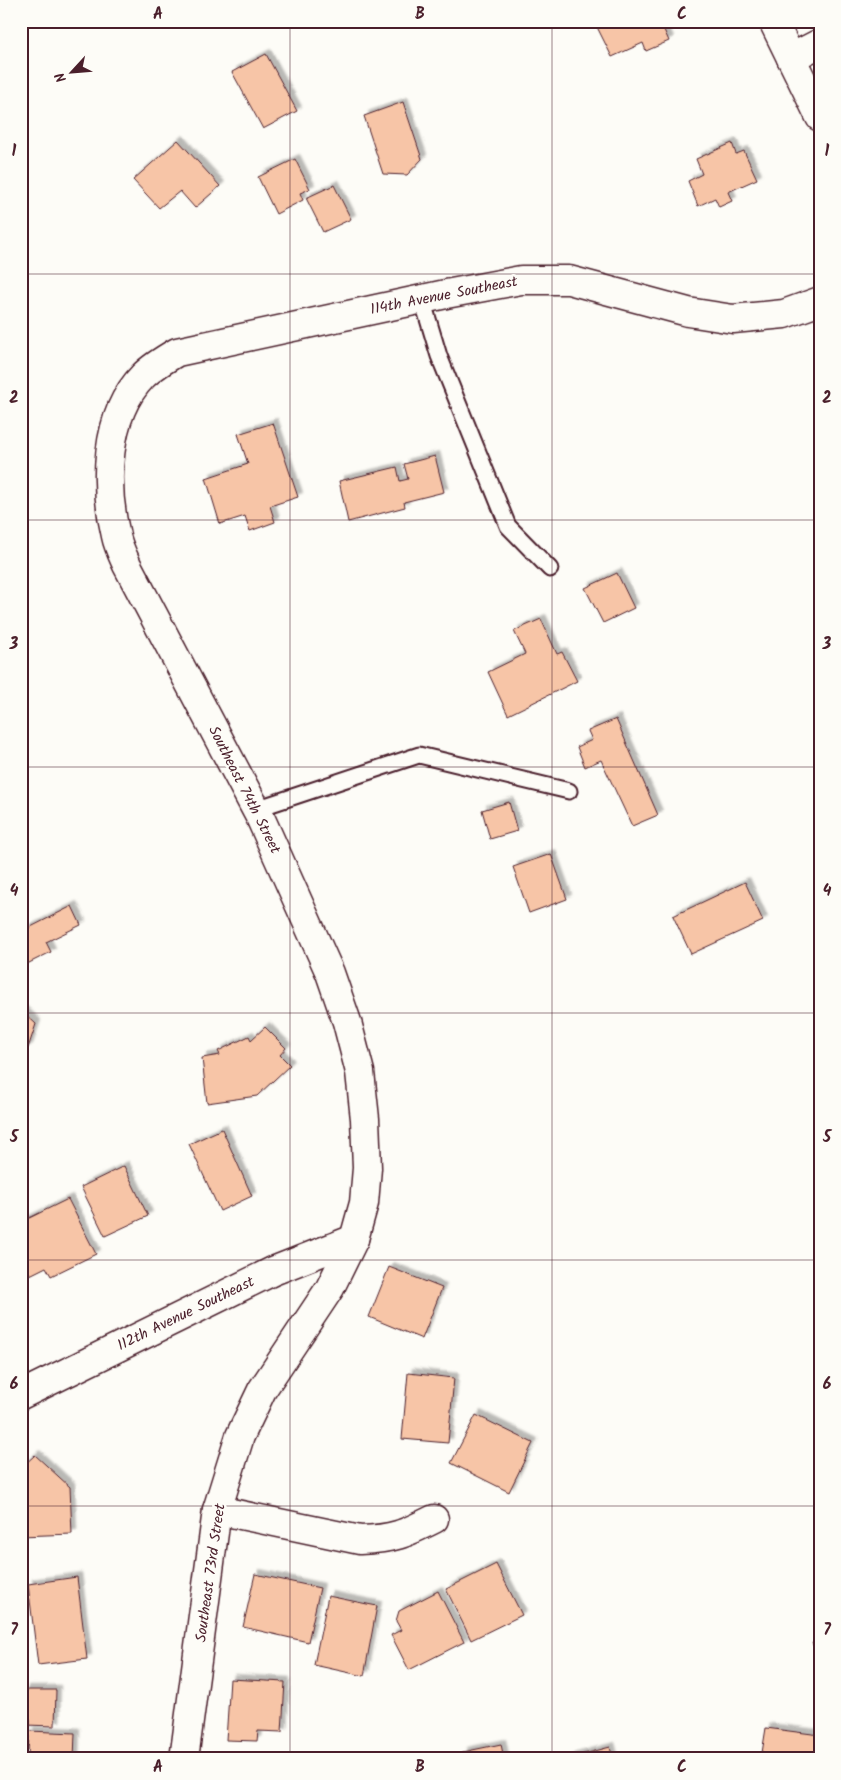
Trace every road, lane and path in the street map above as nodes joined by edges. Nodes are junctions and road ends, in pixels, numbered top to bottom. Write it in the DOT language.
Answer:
graph roads {
  1 [pos="773,21"];
  2 [pos="820,43"];
  3 [pos="791,58"];
  4 [pos="820,117"];
  5 [pos="422,299"];
  6 [pos="820,301"];
  7 [pos="158,362"];
  8 [pos="550,569"];
  9 [pos="569,791"];
  10 [pos="256,809"];
  11 [pos="354,1239"];
  12 [pos="21,1395"];
  13 [pos="217,1510"];
  14 [pos="434,1519"];
  15 [pos="21,1720"];
  16 [pos="21,1730"];
  17 [pos="184,1759"];
  1 -- 3 [label="street"];
  2 -- 3 [label="street"];
  3 -- 4 [label="street"];
  5 -- 6 [label="street, 114th Avenue Southeast"];
  5 -- 7 [label="street, 114th Avenue Southeast"];
  5 -- 8 [label="lane"];
  7 -- 10 [label="street, Southeast 74th Street"];
  9 -- 10 [label="lane"];
  10 -- 11 [label="street, Southeast 74th Street"];
  11 -- 12 [label="street, 112th Avenue Southeast"];
  11 -- 13 [label="street, Southeast 73rd Street"];
  13 -- 14 [label="street"];
  13 -- 17 [label="street, Southeast 73rd Street"];
  15 -- 16 [label="lane"];
}
